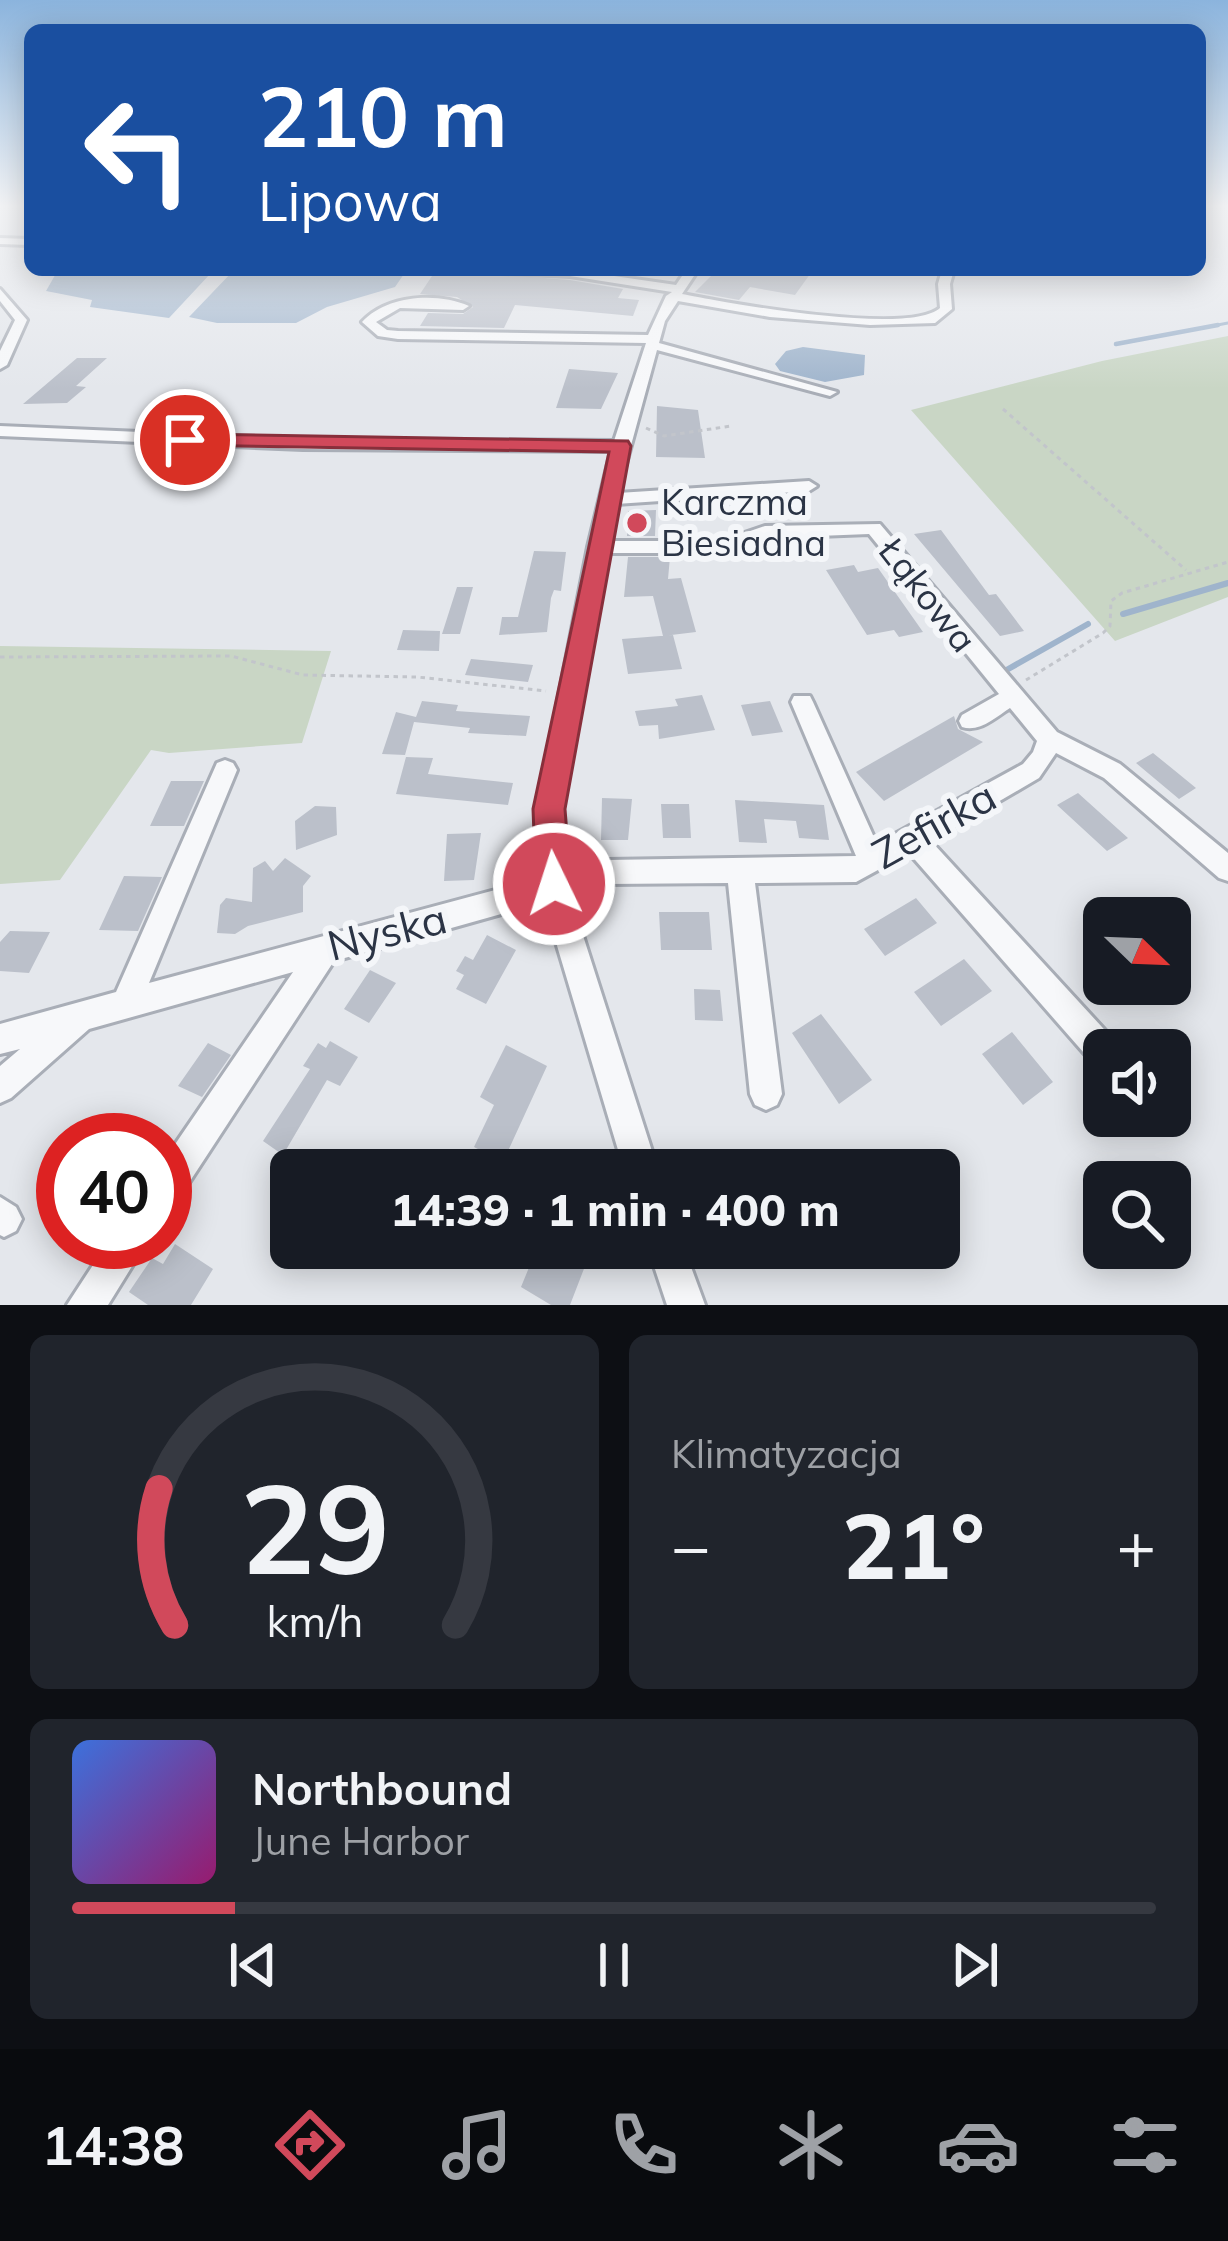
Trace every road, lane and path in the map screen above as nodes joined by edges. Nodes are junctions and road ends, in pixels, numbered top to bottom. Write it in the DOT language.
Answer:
graph roads {
  1 [pos="587,276"];
  2 [pos="687,276"];
  3 [pos="947,276"];
  4 [pos="675,292"];
  5 [pos="0,293"];
  6 [pos="463,306"];
  7 [pos="652,342"];
  8 [pos="0,365"];
  9 [pos="830,392"];
  10 [pos="1003,409"];
  11 [pos="647,416"];
  12 [pos="731,426"];
  13 [pos="0,431"];
  14 [pos="620,446"];
  15 [pos="809,486"];
  16 [pos="608,499"];
  17 [pos="598,547"];
  18 [pos="1228,562"];
  19 [pos="1189,573"];
  20 [pos="0,657"];
  21 [pos="570,694"];
  22 [pos="1013,696"];
  23 [pos="802,702"];
  24 [pos="970,721"];
  25 [pos="1049,739"];
  26 [pos="225,770"];
  27 [pos="912,838"];
  28 [pos="872,862"];
  29 [pos="1228,869"];
  30 [pos="740,872"];
  31 [pos="554,884"];
  32 [pos="326,948"];
  33 [pos="124,1006"];
  34 [pos="83,1015"];
  35 [pos="1083,1029"];
  36 [pos="0,1039"];
  37 [pos="0,1087"];
  38 [pos="766,1094"];
  39 [pos="634,1149"];
  40 [pos="192,1150"];
  41 [pos="111,1269"];
  42 [pos="671,1269"];
  43 [pos="678,1302"];
  44 [pos="86,1305"];
  1 -- 4 [label="street"];
  2 -- 4 [label="street"];
  3 -- 4 [label="street"];
  4 -- 7 [label="street"];
  5 -- 8 [label="street"];
  6 -- 7 [label="street"];
  7 -- 9 [label="street"];
  7 -- 14 [label="street"];
  10 -- 19 [label="path"];
  11 -- 12 [label="path"];
  13 -- 14 [label="street"];
  14 -- 16 [label="street"];
  15 -- 16 [label="street"];
  16 -- 17 [label="street"];
  17 -- 21 [label="street"];
  17 -- 22 [label="street, Łąkowa"];
  18 -- 19 [label="path"];
  19 -- 22 [label="path"];
  20 -- 21 [label="path"];
  21 -- 31 [label="street"];
  22 -- 24 [label="street"];
  22 -- 25 [label="street"];
  23 -- 28 [label="street"];
  25 -- 27 [label="street, Zefirka"];
  25 -- 29 [label="street"];
  26 -- 33 [label="street"];
  27 -- 28 [label="street, Zefirka"];
  27 -- 35 [label="street"];
  28 -- 30 [label="street, Zefirka"];
  30 -- 31 [label="street, Zefirka"];
  30 -- 38 [label="street"];
  31 -- 32 [label="street, Nyska"];
  31 -- 39 [label="street"];
  32 -- 33 [label="street, Nyska"];
  32 -- 40 [label="street"];
  33 -- 34 [label="street, Nyska"];
  34 -- 36 [label="street, Nyska"];
  34 -- 37 [label="street"];
  41 -- 44 [label="street"];
  42 -- 43 [label="street"];
}
